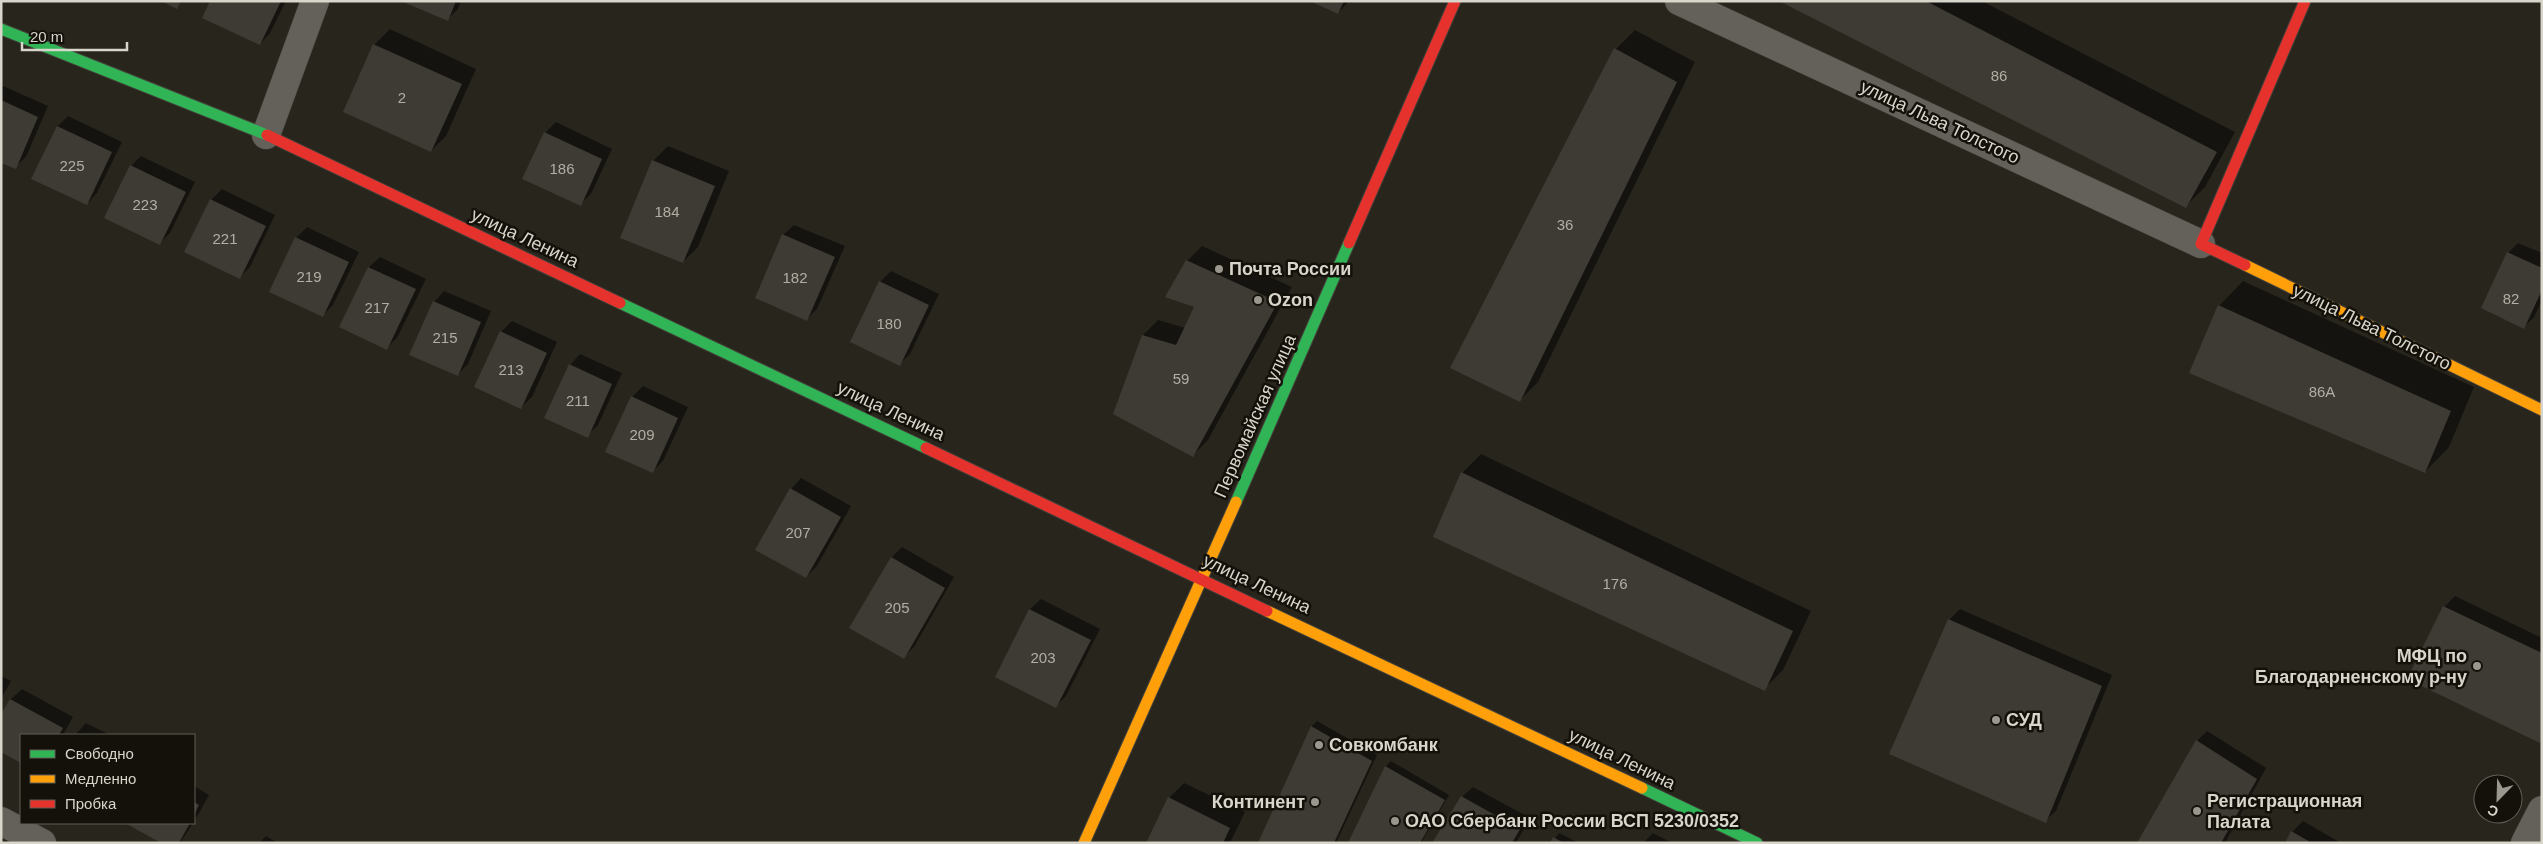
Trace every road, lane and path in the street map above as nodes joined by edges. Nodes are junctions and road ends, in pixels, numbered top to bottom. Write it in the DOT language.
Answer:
graph roads {
  1 [pos="315,1"];
  2 [pos="1455,1"];
  3 [pos="1679,1"];
  4 [pos="2305,1"];
  5 [pos="1,30"];
  6 [pos="266,135"];
  7 [pos="2202,244"];
  8 [pos="2542,410"];
  9 [pos="1203,578"];
  10 [pos="2542,810"];
  11 [pos="1,820"];
  12 [pos="42,843"];
  13 [pos="1084,843"];
  14 [pos="1757,843"];
  15 [pos="2524,843"];
  1 -- 6 [label="street"];
  2 -- 9 [label="street, Первомайская улица"];
  3 -- 7 [label="street, улица Льва Толстого"];
  4 -- 7 [label="street"];
  5 -- 6 [label="street, улица Ленина"];
  6 -- 9 [label="street, улица Ленина"];
  7 -- 8 [label="street, улица Льва Толстого"];
  9 -- 13 [label="street, Первомайская улица"];
  9 -- 14 [label="street, улица Ленина"];
  10 -- 15 [label="street"];
  11 -- 12 [label="street"];
}
